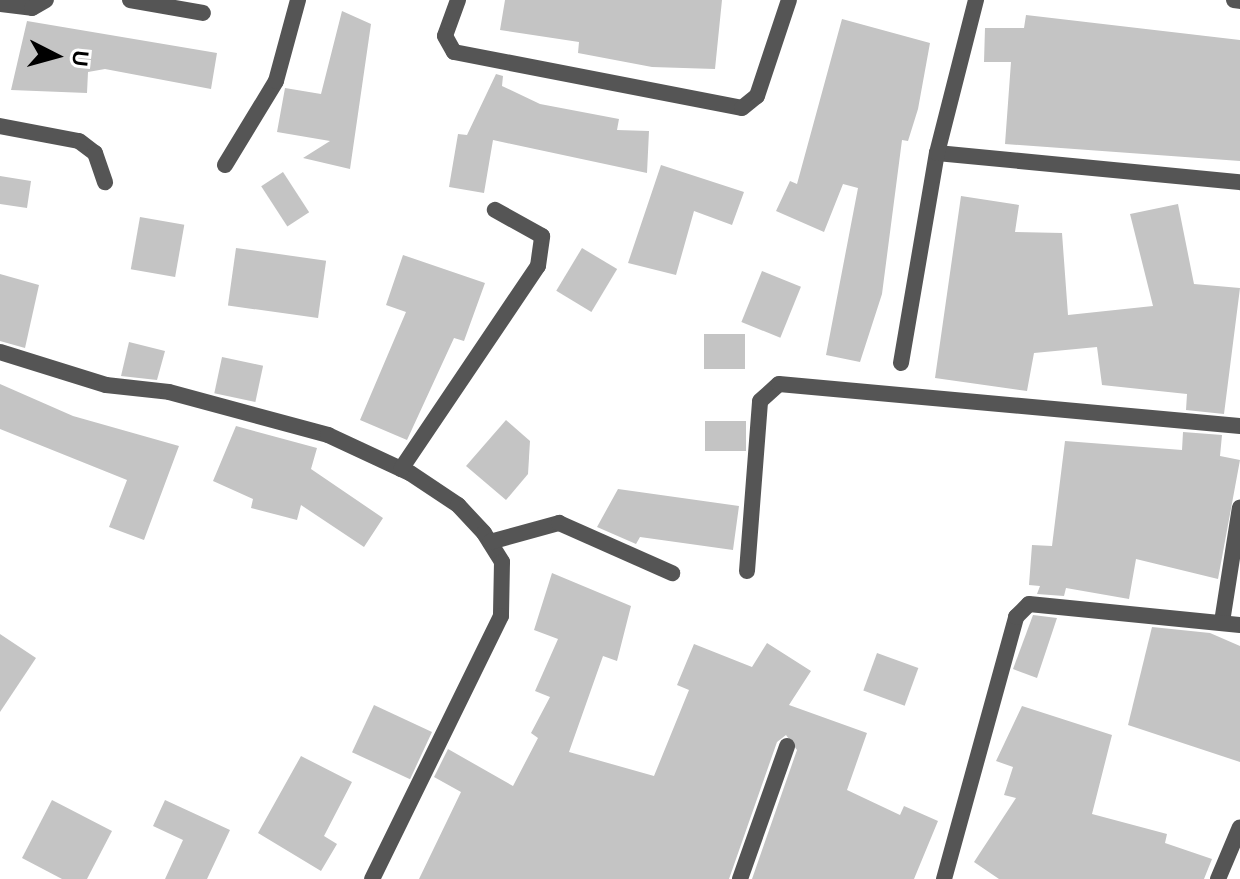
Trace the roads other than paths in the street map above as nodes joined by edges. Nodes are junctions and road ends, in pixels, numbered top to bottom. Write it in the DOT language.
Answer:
graph roads {
  1 [pos="46,0"];
  2 [pos="130,0"];
  3 [pos="298,0"];
  4 [pos="458,0"];
  5 [pos="789,0"];
  6 [pos="976,0"];
  7 [pos="1234,0"];
  8 [pos="1240,1"];
  9 [pos="0,4"];
  10 [pos="203,13"];
  11 [pos="0,126"];
  12 [pos="937,153"];
  13 [pos="225,165"];
  14 [pos="105,182"];
  15 [pos="1240,182"];
  16 [pos="495,210"];
  17 [pos="0,352"];
  18 [pos="901,363"];
  19 [pos="1240,426"];
  20 [pos="401,469"];
  21 [pos="1240,507"];
  22 [pos="490,542"];
  23 [pos="747,571"];
  24 [pos="672,573"];
  25 [pos="1222,622"];
  26 [pos="1240,625"];
  27 [pos="787,746"];
  28 [pos="1240,827"];
  29 [pos="372,879"];
  30 [pos="740,879"];
  31 [pos="944,879"];
  32 [pos="1218,879"];
  1 -- 9 [label="street"];
  2 -- 10 [label="street"];
  3 -- 13 [label="street"];
  4 -- 5 [label="street"];
  6 -- 12 [label="street"];
  7 -- 8 [label="street"];
  11 -- 14 [label="street"];
  12 -- 15 [label="street"];
  12 -- 18 [label="street"];
  16 -- 20 [label="street"];
  17 -- 20 [label="street"];
  19 -- 23 [label="street"];
  20 -- 22 [label="street"];
  21 -- 25 [label="street"];
  22 -- 24 [label="street"];
  22 -- 29 [label="street"];
  25 -- 26 [label="street"];
  25 -- 31 [label="street"];
  27 -- 30 [label="street"];
  28 -- 32 [label="street"];
}
